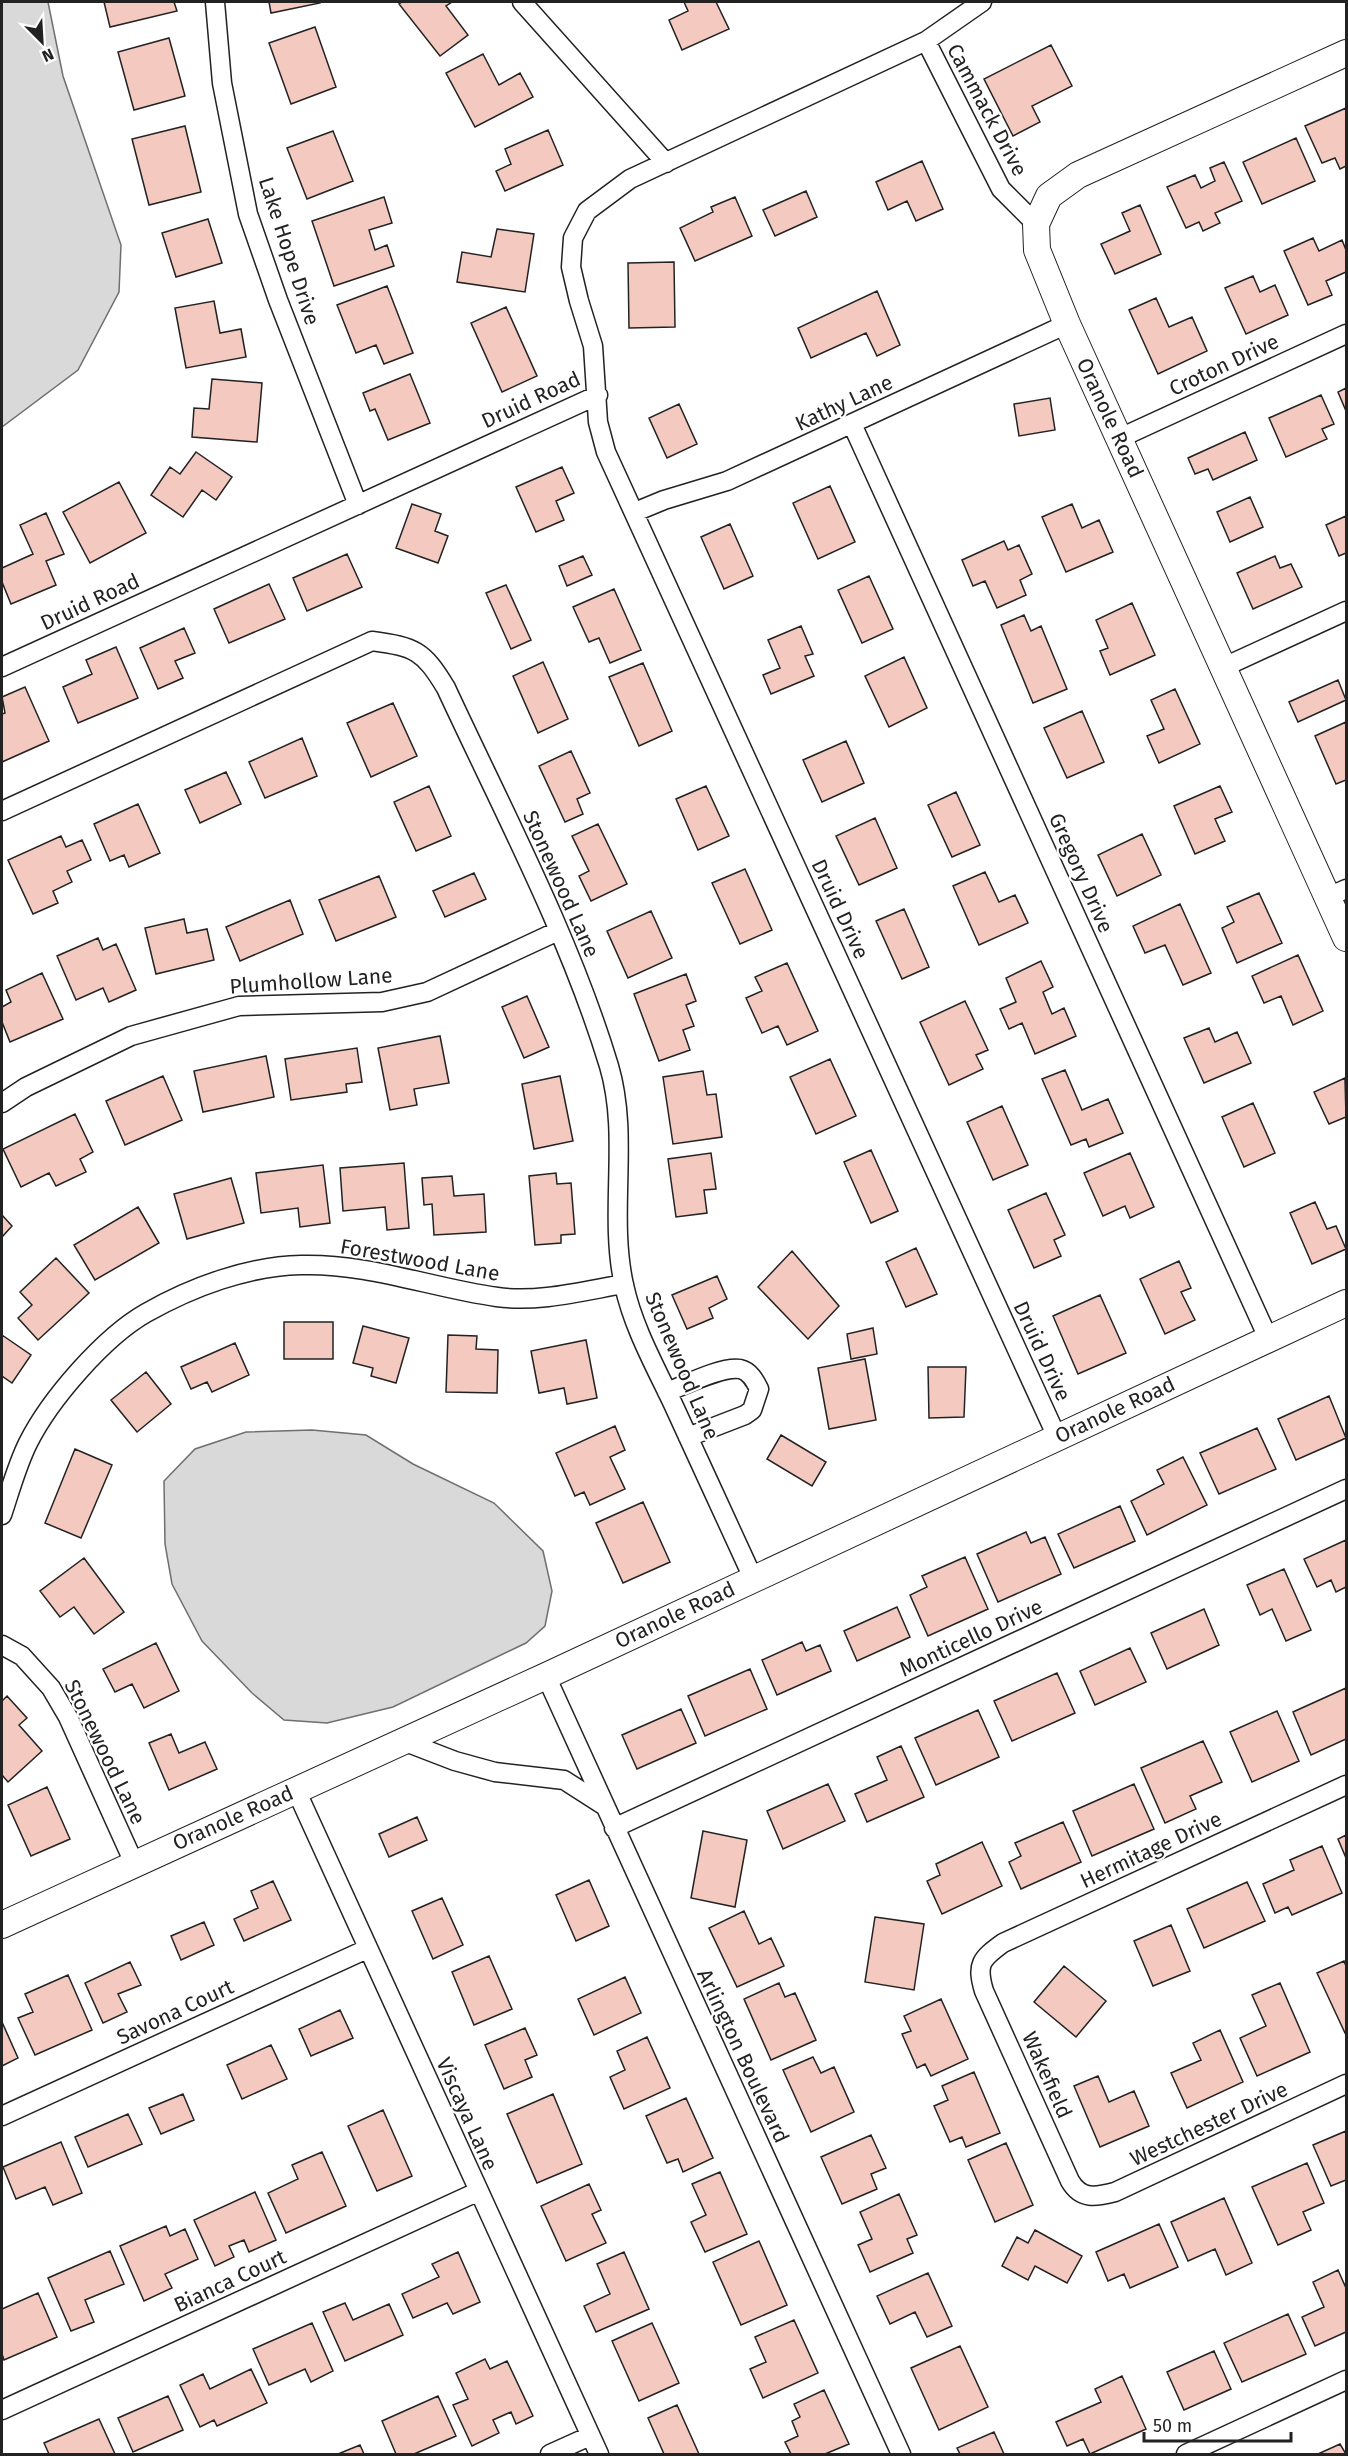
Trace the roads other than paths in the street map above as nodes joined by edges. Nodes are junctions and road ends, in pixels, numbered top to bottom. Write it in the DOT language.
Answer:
graph roads {
  1 [pos="215,2"];
  2 [pos="522,2"];
  3 [pos="982,2"];
  4 [pos="926,41"];
  5 [pos="1347,53"];
  6 [pos="666,163"];
  7 [pos="1036,224"];
  8 [pos="1067,324"];
  9 [pos="1347,334"];
  10 [pos="598,395"];
  11 [pos="852,424"];
  12 [pos="1120,438"];
  13 [pos="358,505"];
  14 [pos="634,512"];
  15 [pos="1347,611"];
  16 [pos="2,667"];
  17 [pos="1224,667"];
  18 [pos="2,811"];
  19 [pos="1337,893"];
  20 [pos="558,931"];
  21 [pos="1347,938"];
  22 [pos="2,1103"];
  23 [pos="624,1284"];
  24 [pos="1347,1303"];
  25 [pos="1269,1340"];
  26 [pos="667,1392"];
  27 [pos="688,1437"];
  28 [pos="1057,1437"];
  29 [pos="1347,1489"];
  30 [pos="2,1515"];
  31 [pos="753,1578"];
  32 [pos="2,1645"];
  33 [pos="546,1676"];
  34 [pos="403,1741"];
  35 [pos="1347,1785"];
  36 [pos="296,1790"];
  37 [pos="603,1804"];
  38 [pos="614,1828"];
  39 [pos="134,1863"];
  40 [pos="2,1925"];
  41 [pos="367,1948"];
  42 [pos="981,1964"];
  43 [pos="1347,2084"];
  44 [pos="2,2115"];
  45 [pos="477,2192"];
  46 [pos="1088,2197"];
  47 [pos="1347,2380"];
  48 [pos="2,2410"];
  49 [pos="590,2436"];
  50 [pos="550,2454"];
  51 [pos="599,2454"];
  52 [pos="901,2454"];
  53 [pos="1186,2454"];
  1 -- 13 [label="street, Lake Hope Drive"];
  2 -- 6 [label="street"];
  3 -- 4 [label="street, Druid Road"];
  4 -- 6 [label="street, Druid Road"];
  4 -- 7 [label="street, Cammack Drive"];
  5 -- 7 [label="street, Oranole Road"];
  6 -- 10 [label="street, Druid Road"];
  7 -- 8 [label="street, Oranole Road"];
  8 -- 11 [label="street, Kathy Lane"];
  8 -- 12 [label="street, Oranole Road"];
  9 -- 12 [label="street, Croton Drive"];
  10 -- 13 [label="street, Druid Road"];
  10 -- 14 [label="street, Druid Drive"];
  11 -- 14 [label="street, Kathy Lane"];
  11 -- 25 [label="street, Gregory Drive"];
  12 -- 17 [label="street, Oranole Road"];
  13 -- 16 [label="street, Druid Road"];
  14 -- 28 [label="street, Druid Drive"];
  15 -- 17 [label="street"];
  17 -- 19 [label="street, Oranole Road"];
  18 -- 20 [label="street, Stonewood Lane"];
  19 -- 21 [label="street, Oranole Road"];
  20 -- 22 [label="street, Plumhollow Lane"];
  20 -- 23 [label="street, Stonewood Lane"];
  23 -- 26 [label="street, Stonewood Lane"];
  23 -- 30 [label="street, Forestwood Lane"];
  24 -- 25 [label="street, Oranole Road"];
  25 -- 28 [label="street, Oranole Road"];
  26 -- 27 [label="street, Stonewood Lane"];
  26 -- 27 [label="street"];
  27 -- 31 [label="street, Stonewood Lane"];
  28 -- 31 [label="street, Oranole Road"];
  29 -- 38 [label="street, Monticello Drive"];
  31 -- 33 [label="street, Oranole Road"];
  32 -- 39 [label="street, Stonewood Lane"];
  33 -- 34 [label="street, Oranole Road"];
  33 -- 37 [label="street, Arlington Boulevard"];
  34 -- 36 [label="street, Oranole Road"];
  34 -- 37 [label="street"];
  35 -- 42 [label="street, Hermitage Drive"];
  36 -- 39 [label="street, Oranole Road"];
  36 -- 41 [label="street, Viscaya Lane"];
  37 -- 38 [label="street, Arlington Boulevard"];
  38 -- 52 [label="street, Arlington Boulevard"];
  39 -- 40 [label="street, Oranole Road"];
  41 -- 44 [label="street, Savona Court"];
  41 -- 45 [label="street, Viscaya Lane"];
  42 -- 46 [label="street, Wakefield"];
  43 -- 46 [label="street, Westchester Drive"];
  45 -- 48 [label="street, Bianca Court"];
  45 -- 49 [label="street, Viscaya Lane"];
  47 -- 53 [label="street"];
  49 -- 50 [label="street"];
  49 -- 51 [label="street, Viscaya Lane"];
}
